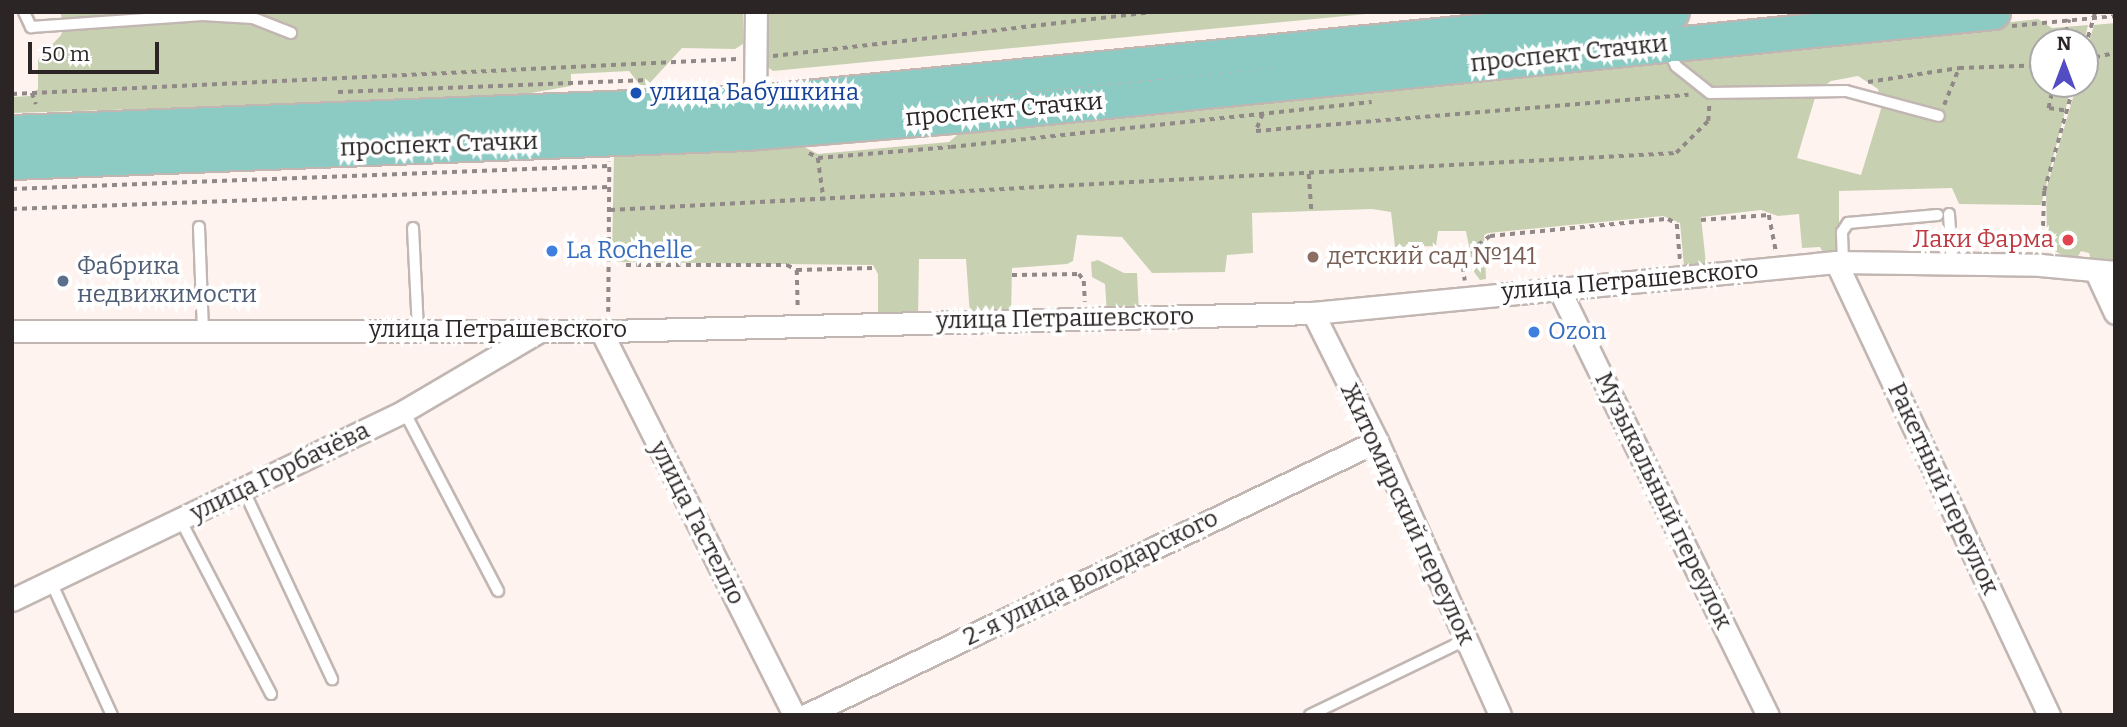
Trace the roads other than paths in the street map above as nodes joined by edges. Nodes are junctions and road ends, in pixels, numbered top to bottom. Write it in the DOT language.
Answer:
graph roads {
  1 [pos="24,12"];
  2 [pos="756,12"];
  3 [pos="1993,12"];
  4 [pos="1669,28"];
  5 [pos="291,33"];
  6 [pos="755,102"];
  7 [pos="1939,116"];
  8 [pos="12,132"];
  9 [pos="12,162"];
  10 [pos="199,226"];
  11 [pos="413,228"];
  12 [pos="1839,262"];
  13 [pos="1952,264"];
  14 [pos="2105,272"];
  15 [pos="1558,287"];
  16 [pos="1314,313"];
  17 [pos="2115,313"];
  18 [pos="418,329"];
  19 [pos="203,330"];
  20 [pos="541,330"];
  21 [pos="12,331"];
  22 [pos="604,331"];
  23 [pos="404,411"];
  24 [pos="1377,441"];
  25 [pos="244,491"];
  26 [pos="181,521"];
  27 [pos="51,582"];
  28 [pos="498,591"];
  29 [pos="12,600"];
  30 [pos="1465,640"];
  31 [pos="332,679"];
  32 [pos="271,694"];
  33 [pos="112,715"];
  34 [pos="794,715"];
  35 [pos="806,715"];
  36 [pos="1310,715"];
  37 [pos="1500,715"];
  38 [pos="1768,715"];
  39 [pos="2049,715"];
  1 -- 5 [label="lane"];
  2 -- 6 [label="street"];
  3 -- 4 [label="main road, проспект Стачки"];
  4 -- 6 [label="main road, проспект Стачки"];
  4 -- 7 [label="lane"];
  4 -- 9 [label="main road, проспект Стачки"];
  6 -- 8 [label="main road, проспект Стачки"];
  10 -- 19 [label="lane"];
  11 -- 18 [label="lane"];
  12 -- 13 [label="street, улица Петрашевского"];
  12 -- 13 [label="lane"];
  12 -- 15 [label="street, улица Петрашевского"];
  12 -- 39 [label="street, Ракетный переулок"];
  13 -- 14 [label="street, улица Петрашевского"];
  14 -- 17 [label="street"];
  15 -- 16 [label="street, улица Петрашевского"];
  15 -- 38 [label="street, Музыкальный переулок"];
  16 -- 22 [label="street, улица Петрашевского"];
  16 -- 24 [label="street, Житомирский переулок"];
  18 -- 19 [label="street, улица Петрашевского"];
  18 -- 20 [label="street, улица Петрашевского"];
  19 -- 21 [label="street, улица Петрашевского"];
  20 -- 22 [label="street, улица Петрашевского"];
  20 -- 23 [label="street, улица Горбачёва"];
  22 -- 34 [label="street, улица Гастелло"];
  23 -- 25 [label="street, улица Горбачёва"];
  23 -- 28 [label="lane"];
  24 -- 30 [label="street, Житомирский переулок"];
  24 -- 35 [label="street, 2-я улица Володарского"];
  25 -- 26 [label="street, улица Горбачёва"];
  25 -- 31 [label="lane"];
  26 -- 27 [label="street, улица Горбачёва"];
  26 -- 32 [label="lane"];
  27 -- 29 [label="street, улица Горбачёва"];
  27 -- 33 [label="lane"];
  30 -- 36 [label="lane"];
  30 -- 37 [label="street, Житомирский переулок"];
}
